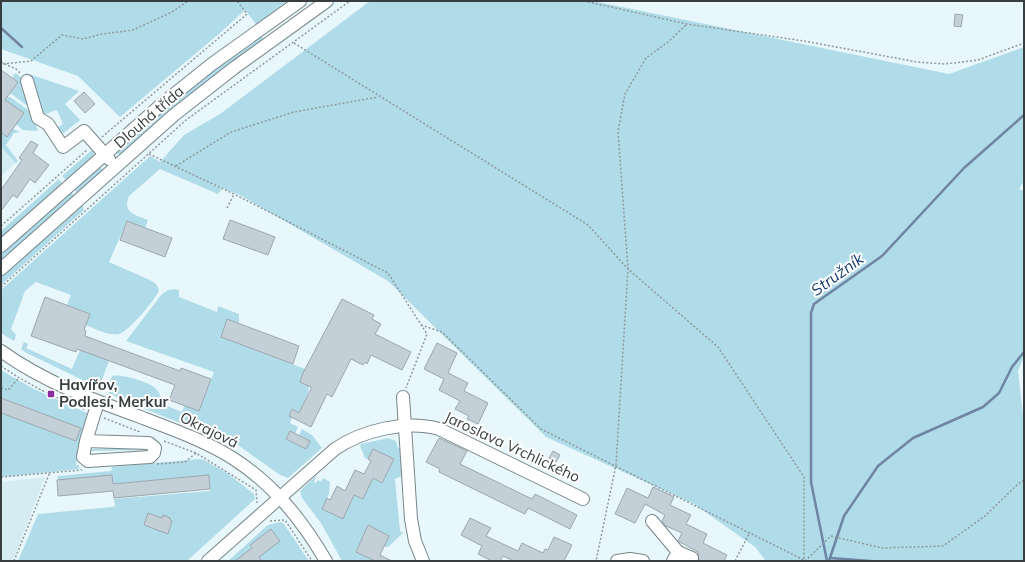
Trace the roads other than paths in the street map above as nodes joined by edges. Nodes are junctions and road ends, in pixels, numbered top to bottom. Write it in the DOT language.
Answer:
graph roads {
  1 [pos="300,1"];
  2 [pos="327,1"];
  3 [pos="27,81"];
  4 [pos="104,154"];
  5 [pos="116,166"];
  6 [pos="1,246"];
  7 [pos="1,269"];
  8 [pos="1,351"];
  9 [pos="403,397"];
  10 [pos="98,402"];
  11 [pos="405,426"];
  12 [pos="86,441"];
  13 [pos="281,497"];
  14 [pos="583,499"];
  15 [pos="652,521"];
  16 [pos="675,556"];
  17 [pos="692,558"];
  18 [pos="208,561"];
  19 [pos="326,561"];
  20 [pos="423,561"];
  21 [pos="617,561"];
  22 [pos="643,561"];
  1 -- 4 [label="street, Dlouhá třída"];
  2 -- 5 [label="street, Dlouhá třída"];
  3 -- 4 [label="street"];
  4 -- 5 [label="street"];
  4 -- 6 [label="street, Dlouhá třída"];
  5 -- 7 [label="street, Dlouhá třída"];
  8 -- 10 [label="street, Okrajová"];
  9 -- 11 [label="street"];
  10 -- 12 [label="street"];
  10 -- 13 [label="street, Okrajová"];
  11 -- 13 [label="street, Jaroslava Vrchlického"];
  11 -- 14 [label="street, Jaroslava Vrchlického"];
  11 -- 20 [label="street"];
  12 -- 12 [label="street"];
  13 -- 18 [label="street, Jaroslava Vrchlického"];
  13 -- 19 [label="street, Okrajová"];
  15 -- 16 [label="street"];
  16 -- 17 [label="street"];
  21 -- 22 [label="street"];
}
